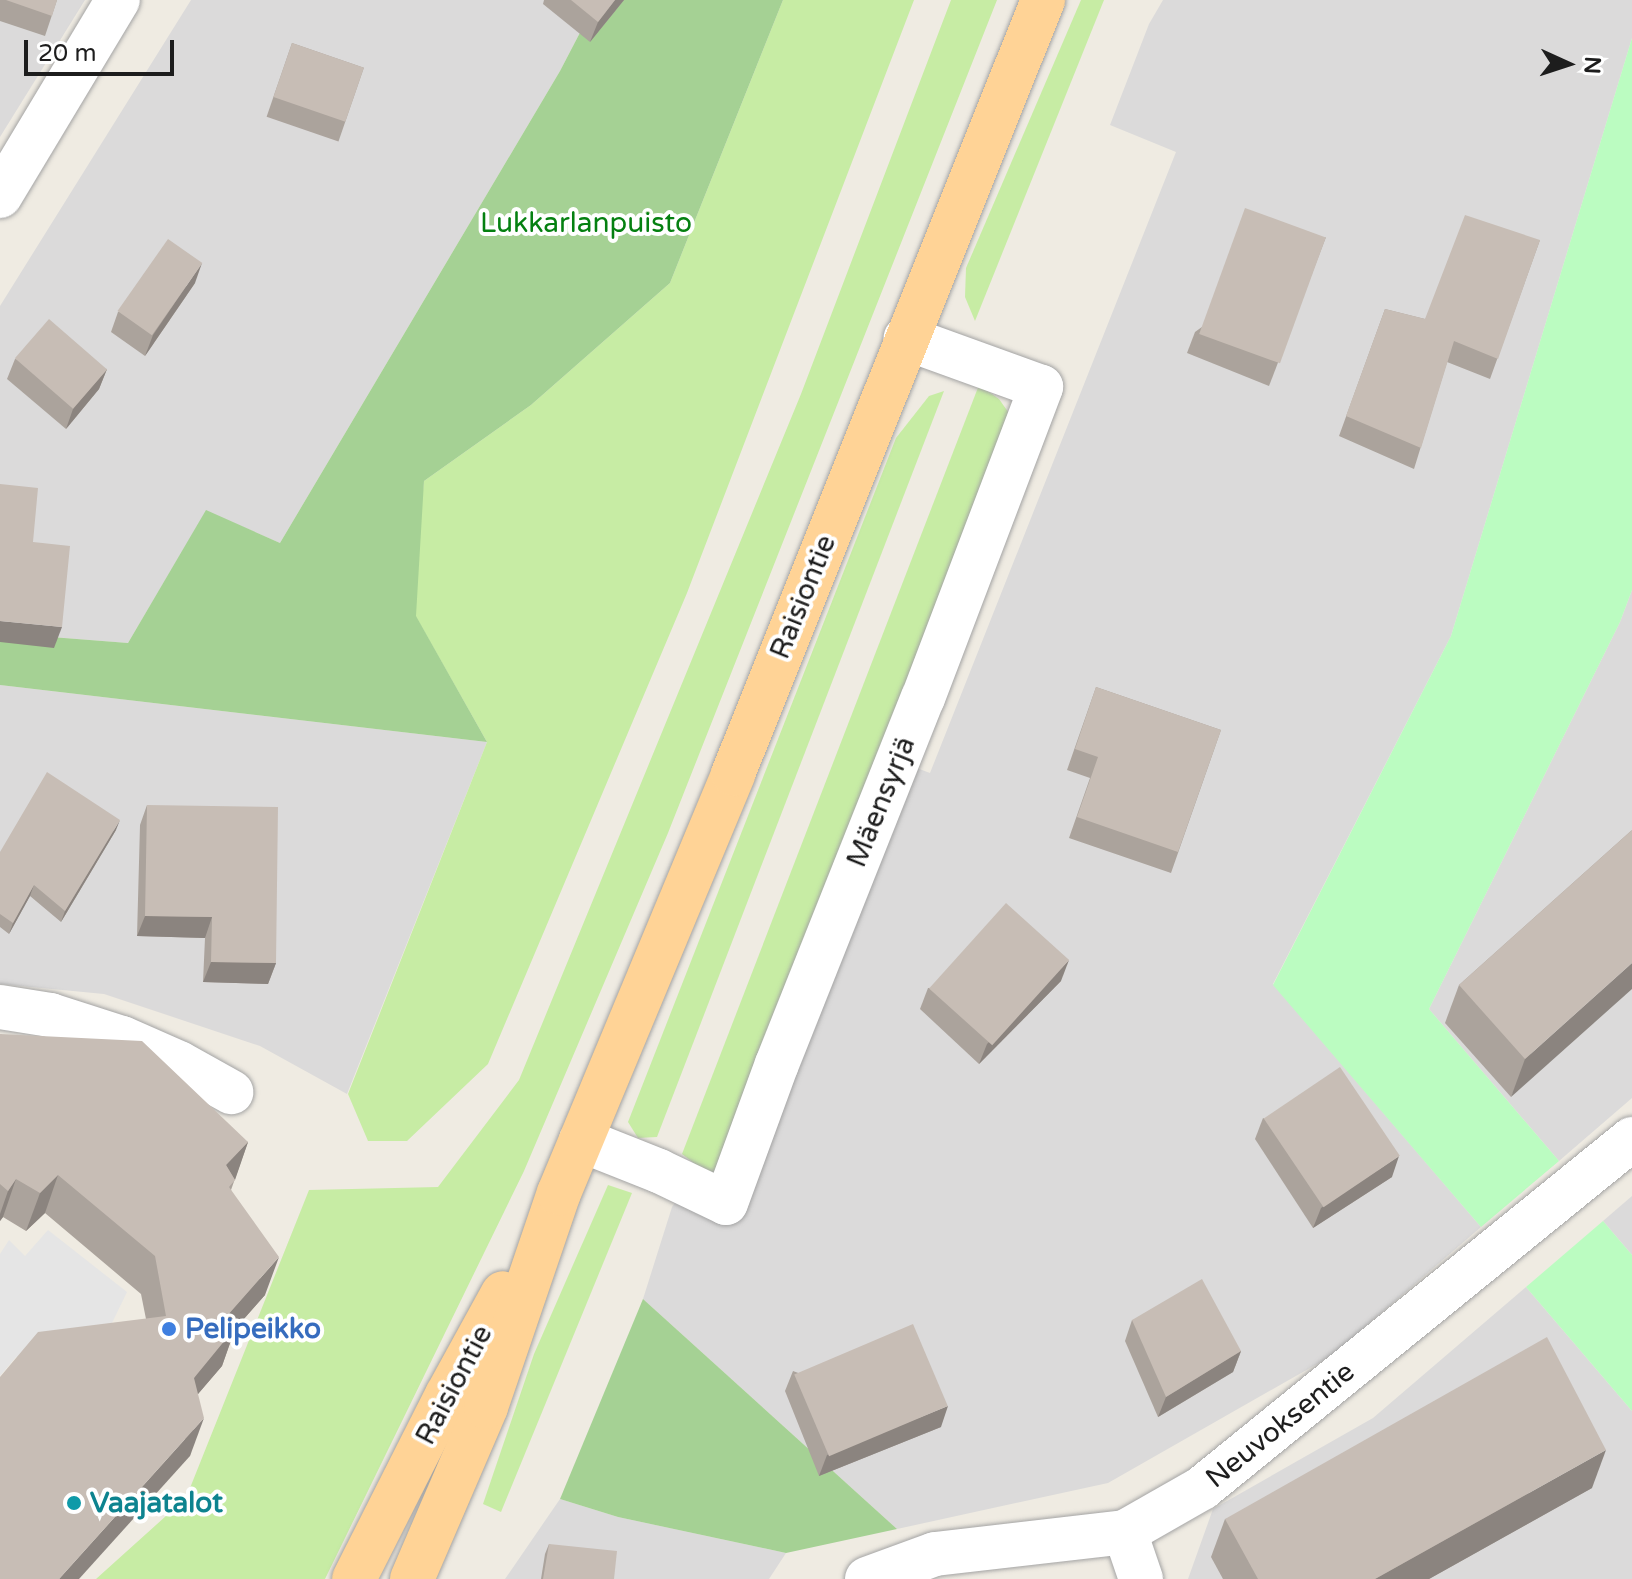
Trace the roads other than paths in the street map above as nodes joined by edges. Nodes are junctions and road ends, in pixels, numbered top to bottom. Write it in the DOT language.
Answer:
graph roads {
  1 [pos="118,0"];
  2 [pos="1043,0"];
  3 [pos="0,196"];
  4 [pos="906,338"];
  5 [pos="0,1007"];
  6 [pos="231,1092"];
  7 [pos="1632,1139"];
  8 [pos="581,1140"];
  9 [pos="559,1193"];
  10 [pos="1125,1532"];
  11 [pos="354,1579"];
  12 [pos="412,1579"];
  13 [pos="867,1579"];
  14 [pos="1141,1579"];
  1 -- 3 [label="street"];
  2 -- 4 [label="main road, Raisiontie"];
  4 -- 8 [label="main road, Raisiontie"];
  4 -- 8 [label="street, Mäensyrjä"];
  5 -- 6 [label="street"];
  7 -- 10 [label="street, Neuvoksentie"];
  8 -- 9 [label="main road, Raisiontie"];
  9 -- 11 [label="main road, Raisiontie"];
  9 -- 12 [label="main road, Raisiontie"];
  10 -- 13 [label="street, Neuvoksentie"];
  10 -- 14 [label="street"];
}
